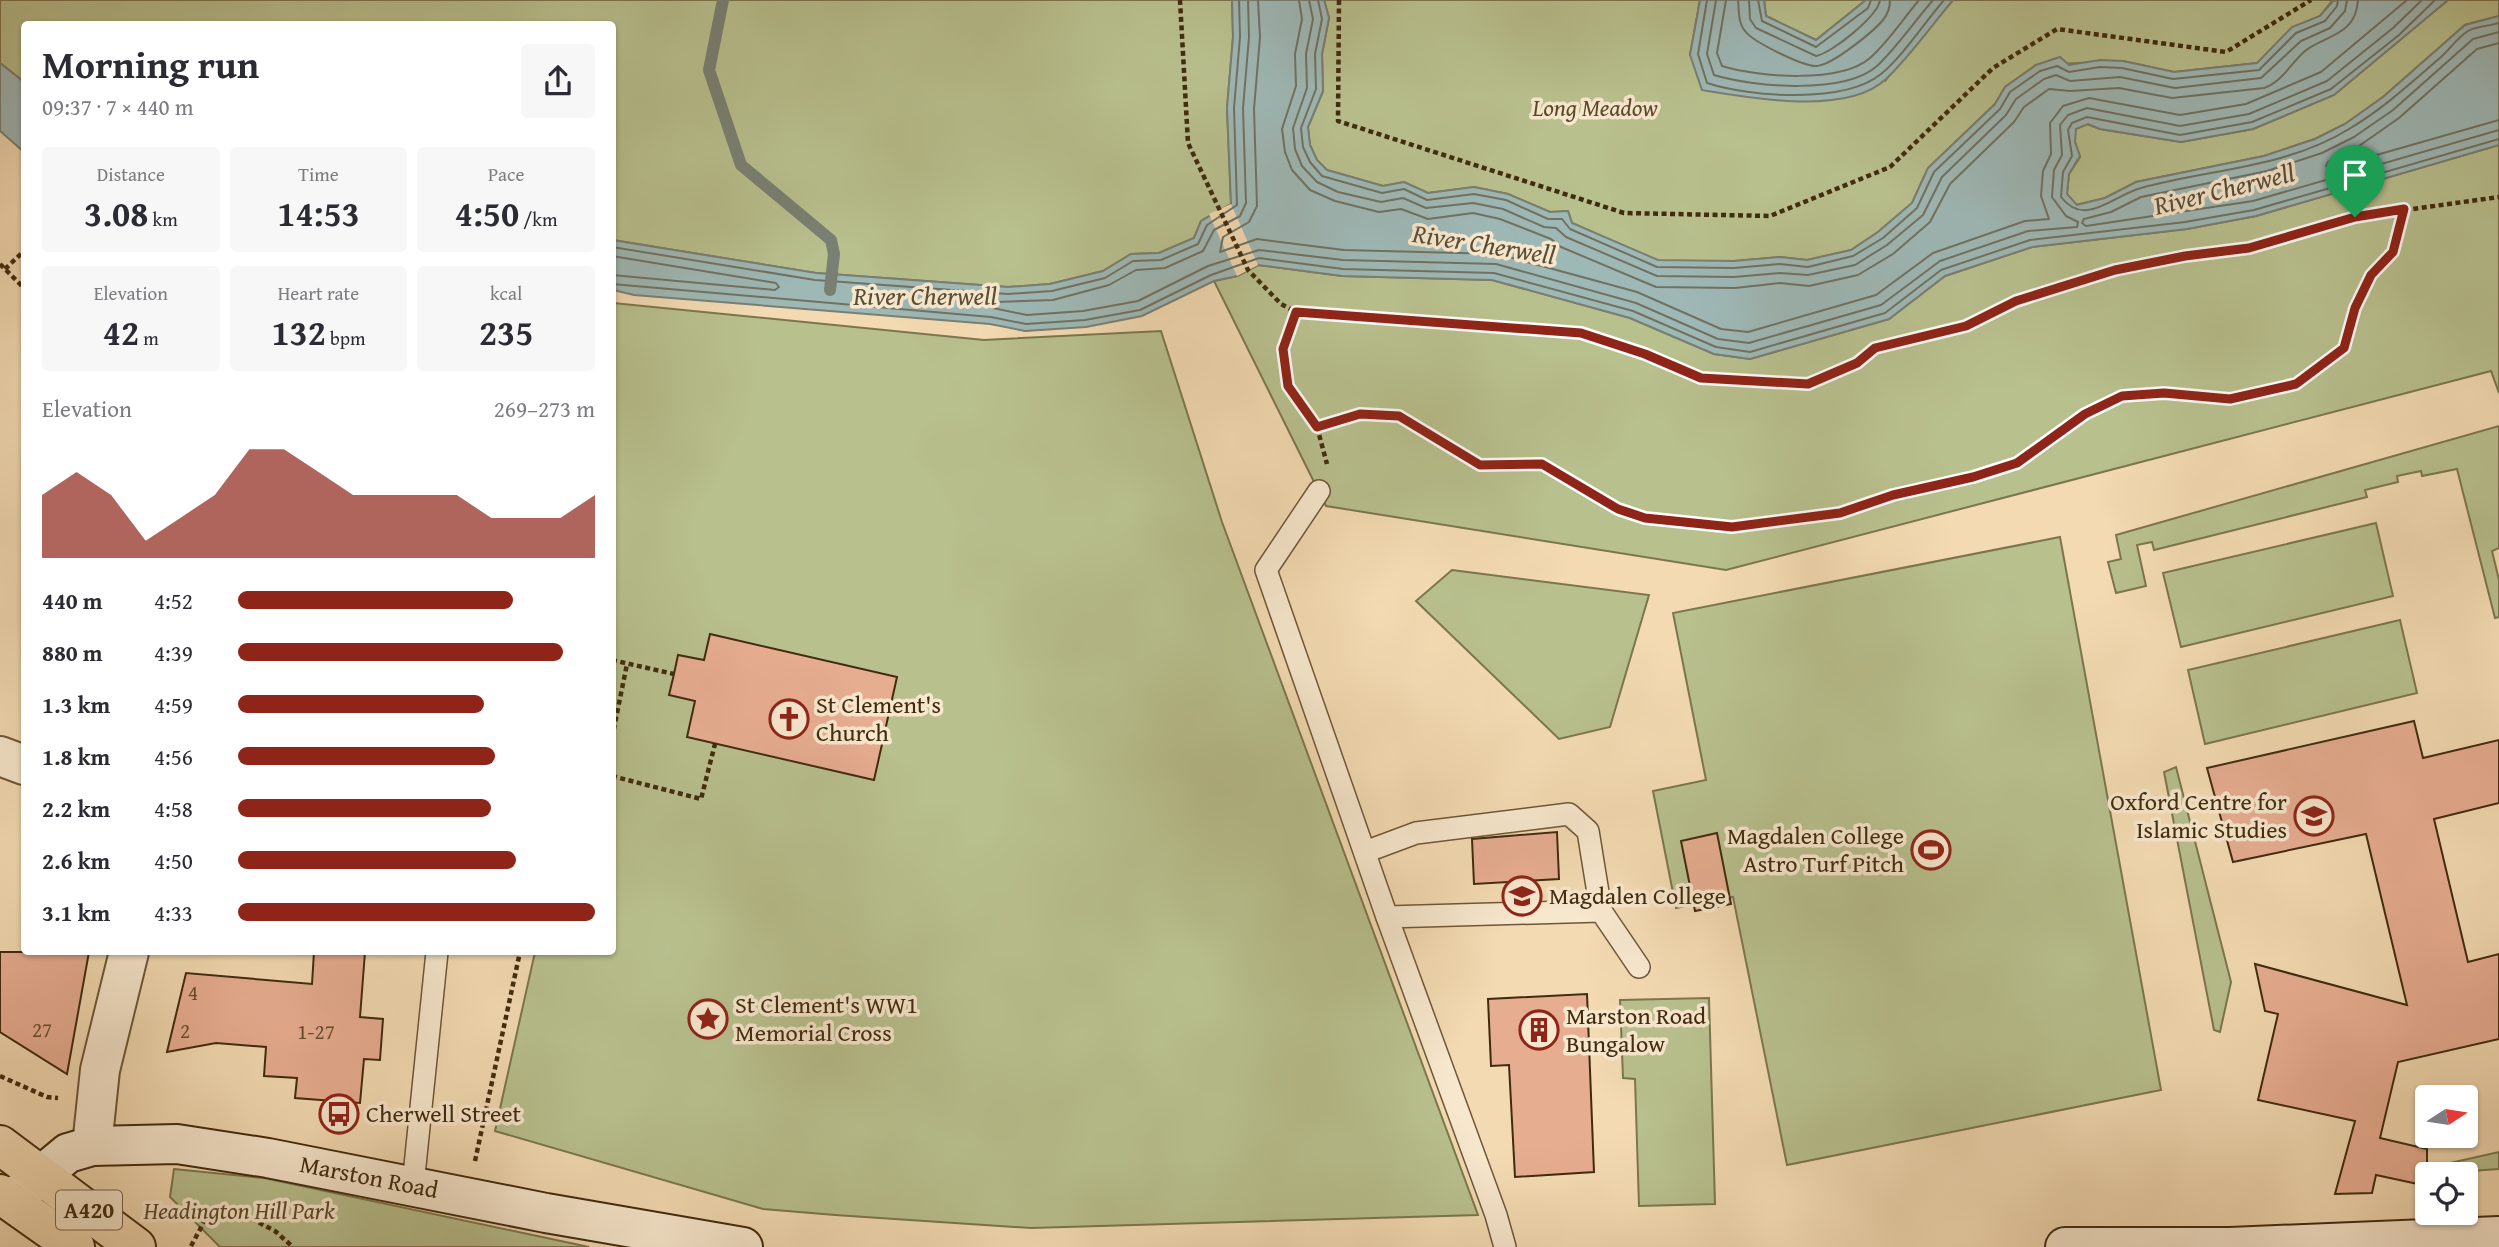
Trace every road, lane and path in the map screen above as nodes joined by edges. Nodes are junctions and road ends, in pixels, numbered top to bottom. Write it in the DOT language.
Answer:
graph roads {
  1 [pos="1180,0"];
  2 [pos="1339,0"];
  3 [pos="2311,0"];
  4 [pos="2499,197"];
  5 [pos="2404,209"];
  6 [pos="21,254"];
  7 [pos="0,264"];
  8 [pos="5,270"];
  9 [pos="21,285"];
  10 [pos="1296,312"];
  11 [pos="1319,491"];
  12 [pos="616,661"];
  13 [pos="628,664"];
  14 [pos="674,674"];
  15 [pos="616,719"];
  16 [pos="715,744"];
  17 [pos="0,756"];
  18 [pos="21,764"];
  19 [pos="616,777"];
  20 [pos="1365,852"];
  21 [pos="1601,911"];
  22 [pos="1387,917"];
  23 [pos="128,955"];
  24 [pos="438,955"];
  25 [pos="519,955"];
  26 [pos="1639,967"];
  27 [pos="0,1076"];
  28 [pos="71,1099"];
  29 [pos="0,1145"];
  30 [pos="92,1146"];
  31 [pos="41,1174"];
  32 [pos="413,1185"];
  33 [pos="468,1196"];
  34 [pos="5,1198"];
  35 [pos="2499,1236"];
  36 [pos="191,1246"];
  37 [pos="2127,1246"];
  38 [pos="75,1247"];
  39 [pos="136,1247"];
  40 [pos="293,1247"];
  41 [pos="743,1247"];
  42 [pos="1505,1247"];
  43 [pos="2065,1247"];
  44 [pos="2229,1247"];
  1 -- 10 [label="path"];
  2 -- 3 [label="path"];
  4 -- 5 [label="path"];
  5 -- 10 [label="path"];
  5 -- 10 [label="path"];
  6 -- 8 [label="path"];
  7 -- 8 [label="path"];
  8 -- 9 [label="path"];
  11 -- 20 [label="lane"];
  12 -- 13 [label="path"];
  13 -- 14 [label="path"];
  13 -- 15 [label="path"];
  16 -- 19 [label="path"];
  17 -- 18 [label="main road"];
  20 -- 21 [label="lane"];
  20 -- 22 [label="lane"];
  21 -- 22 [label="lane"];
  21 -- 26 [label="lane"];
  22 -- 42 [label="lane"];
  23 -- 30 [label="main road"];
  24 -- 32 [label="lane"];
  25 -- 33 [label="path"];
  27 -- 28 [label="path"];
  29 -- 31 [label="main road, A420"];
  30 -- 31 [label="main road, Marston Road"];
  30 -- 32 [label="main road, Marston Road"];
  31 -- 34 [label="main road, Marston Road"];
  31 -- 39 [label="main road, A420"];
  32 -- 33 [label="main road, Marston Road"];
  33 -- 41 [label="main road, Marston Road"];
  34 -- 38 [label="main road, A420"];
  35 -- 44 [label="main road"];
  36 -- 40 [label="path"];
  37 -- 43 [label="main road"];
  37 -- 44 [label="main road"];
}
